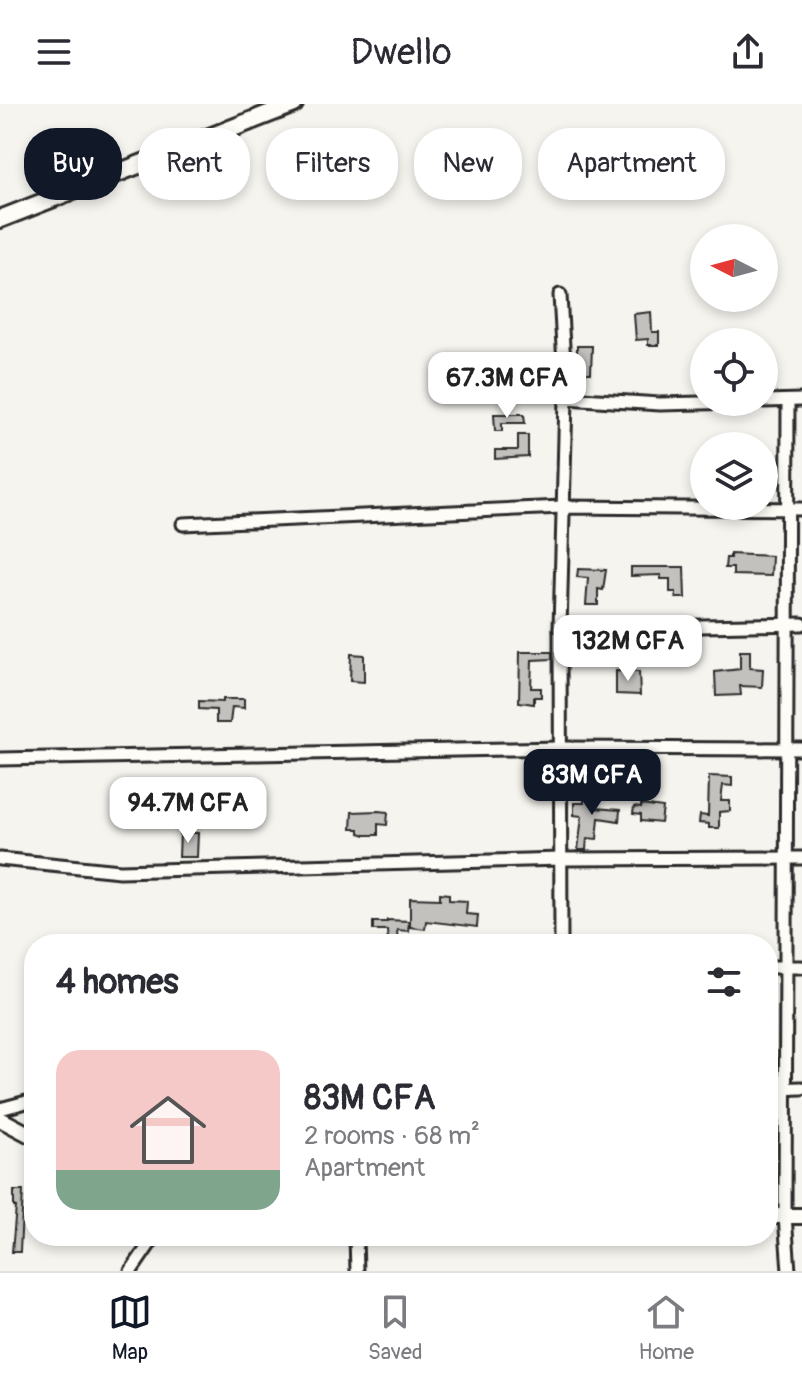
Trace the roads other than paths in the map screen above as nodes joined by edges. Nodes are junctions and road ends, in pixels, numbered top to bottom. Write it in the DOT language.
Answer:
graph roads {
  1 [pos="294,104"];
  2 [pos="0,219"];
  3 [pos="560,295"];
  4 [pos="566,398"];
  5 [pos="802,400"];
  6 [pos="778,401"];
  7 [pos="788,401"];
  8 [pos="690,403"];
  9 [pos="563,507"];
  10 [pos="788,509"];
  11 [pos="802,509"];
  12 [pos="183,524"];
  13 [pos="788,624"];
  14 [pos="802,624"];
  15 [pos="560,629"];
  16 [pos="560,748"];
  17 [pos="788,749"];
  18 [pos="802,749"];
  19 [pos="0,759"];
  20 [pos="788,858"];
  21 [pos="802,858"];
  22 [pos="0,859"];
  23 [pos="561,859"];
  24 [pos="561,934"];
  25 [pos="778,967"];
  26 [pos="788,967"];
  27 [pos="802,967"];
  28 [pos="778,1088"];
  29 [pos="787,1088"];
  30 [pos="802,1088"];
  31 [pos="24,1103"];
  32 [pos="0,1109"];
  33 [pos="0,1119"];
  34 [pos="24,1132"];
  35 [pos="778,1216"];
  36 [pos="785,1216"];
  37 [pos="802,1216"];
  38 [pos="148,1246"];
  39 [pos="356,1246"];
  40 [pos="131,1271"];
  41 [pos="357,1271"];
  42 [pos="789,1271"];
  1 -- 2 [label="main road"];
  3 -- 4 [label="street"];
  4 -- 8 [label="street"];
  4 -- 9 [label="street"];
  5 -- 7 [label="street"];
  6 -- 7 [label="street"];
  7 -- 10 [label="street"];
  9 -- 10 [label="street"];
  9 -- 12 [label="street"];
  9 -- 15 [label="street"];
  10 -- 11 [label="street"];
  10 -- 13 [label="street"];
  13 -- 14 [label="street"];
  13 -- 15 [label="street"];
  13 -- 17 [label="street"];
  15 -- 16 [label="street"];
  16 -- 17 [label="street"];
  16 -- 19 [label="street"];
  16 -- 23 [label="street"];
  17 -- 18 [label="street"];
  17 -- 20 [label="street"];
  20 -- 21 [label="street"];
  20 -- 23 [label="street"];
  20 -- 26 [label="street"];
  22 -- 23 [label="street"];
  23 -- 24 [label="street"];
  25 -- 26 [label="street"];
  26 -- 27 [label="street"];
  26 -- 29 [label="street"];
  28 -- 29 [label="street"];
  29 -- 30 [label="street"];
  29 -- 36 [label="street"];
  31 -- 32 [label="street"];
  33 -- 34 [label="street"];
  35 -- 36 [label="street"];
  36 -- 37 [label="street"];
  36 -- 42 [label="street"];
  38 -- 40 [label="street"];
  39 -- 41 [label="street"];
}
